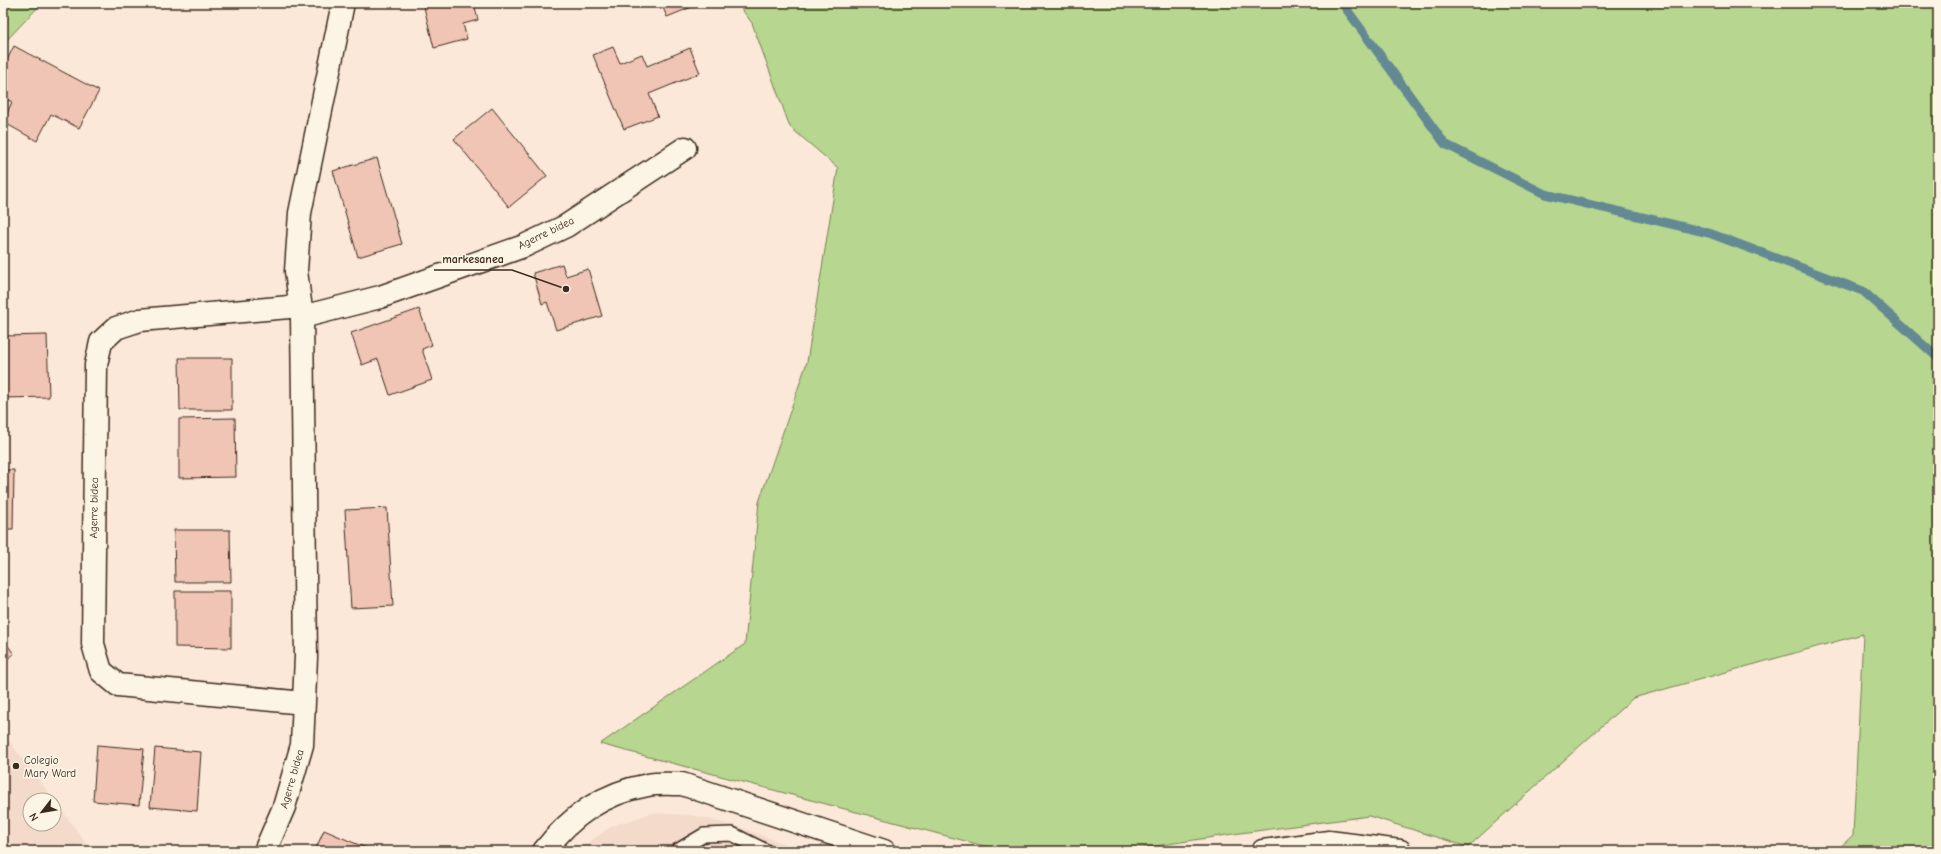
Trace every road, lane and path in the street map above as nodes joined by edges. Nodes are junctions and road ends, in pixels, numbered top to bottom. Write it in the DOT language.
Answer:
graph roads {
  1 [pos="343,3"];
  2 [pos="685,148"];
  3 [pos="301,312"];
  4 [pos="304,703"];
  5 [pos="265,851"];
  6 [pos="544,851"];
  7 [pos="678,851"];
  8 [pos="766,851"];
  9 [pos="884,851"];
  10 [pos="1263,851"];
  11 [pos="1400,851"];
  1 -- 3 [label="street, Agerre bidea"];
  2 -- 3 [label="street, Agerre bidea"];
  3 -- 4 [label="street, Agerre bidea"];
  3 -- 4 [label="street, Agerre bidea"];
  4 -- 5 [label="street, Agerre bidea"];
  6 -- 9 [label="street"];
  7 -- 8 [label="lane"];
  10 -- 11 [label="street"];
}
